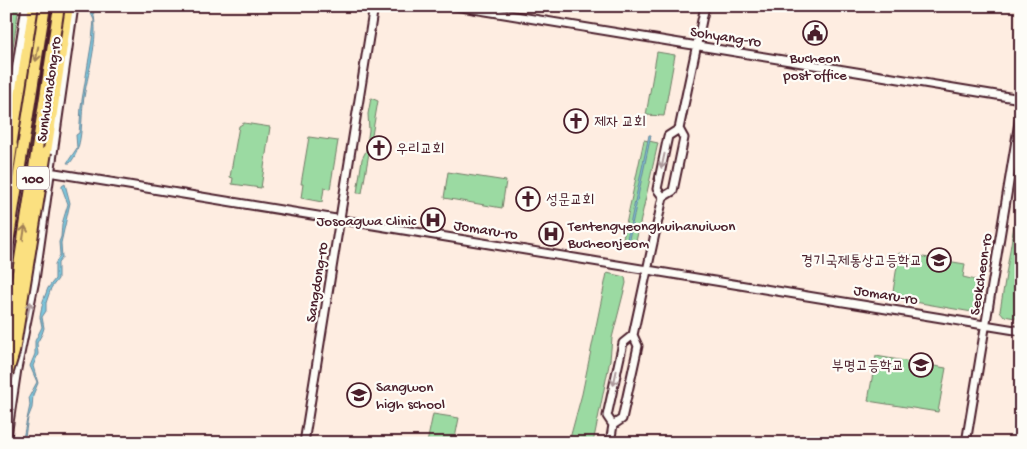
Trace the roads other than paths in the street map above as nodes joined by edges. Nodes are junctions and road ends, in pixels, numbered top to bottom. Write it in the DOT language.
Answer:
graph roads {
  1 [pos="26,6"];
  2 [pos="34,6"];
  3 [pos="44,6"];
  4 [pos="59,6"];
  5 [pos="68,6"];
  6 [pos="74,6"];
  7 [pos="374,6"];
  8 [pos="456,6"];
  9 [pos="705,6"];
  10 [pos="697,46"];
  11 [pos="1021,99"];
  12 [pos="1021,110"];
  13 [pos="679,129"];
  14 [pos="6,135"];
  15 [pos="6,164"];
  16 [pos="51,171"];
  17 [pos="6,185"];
  18 [pos="663,197"];
  19 [pos="341,219"];
  20 [pos="6,256"];
  21 [pos="647,269"];
  22 [pos="986,325"];
  23 [pos="1021,330"];
  24 [pos="633,335"];
  25 [pos="6,350"];
  26 [pos="6,378"];
  27 [pos="614,426"];
  28 [pos="6,443"];
  29 [pos="304,443"];
  30 [pos="610,443"];
  31 [pos="966,443"];
  1 -- 14 [label="street"];
  2 -- 17 [label="highway, bridge"];
  3 -- 20 [label="highway, 100, one-way, bridge"];
  25 -- 4 [label="highway, 100, one-way, bridge"];
  5 -- 26 [label="highway, bridge"];
  6 -- 16 [label="street, Sunhwandong-ro"];
  7 -- 19 [label="street, Sangdong-ro"];
  8 -- 10 [label="street, Sohyang-ro"];
  9 -- 10 [label="street"];
  10 -- 11 [label="street, Sohyang-ro"];
  10 -- 13 [label="street"];
  12 -- 22 [label="street, Seokcheon-ro"];
  13 -- 18 [label="street"];
  13 -- 18 [label="street, one-way"];
  15 -- 16 [label="street, Jomaru-ro"];
  16 -- 19 [label="street, Jomaru-ro"];
  28 -- 16 [label="street, Sunhwandong-ro, one-way"];
  18 -- 21 [label="street"];
  19 -- 21 [label="street, Jomaru-ro"];
  19 -- 29 [label="street, Sangdong-ro"];
  21 -- 22 [label="street, Jomaru-ro"];
  21 -- 24 [label="street"];
  22 -- 23 [label="street, Jomaru-ro"];
  22 -- 31 [label="street, Seokcheon-ro"];
  24 -- 27 [label="street"];
  24 -- 27 [label="street, one-way"];
  27 -- 30 [label="street"];
}
